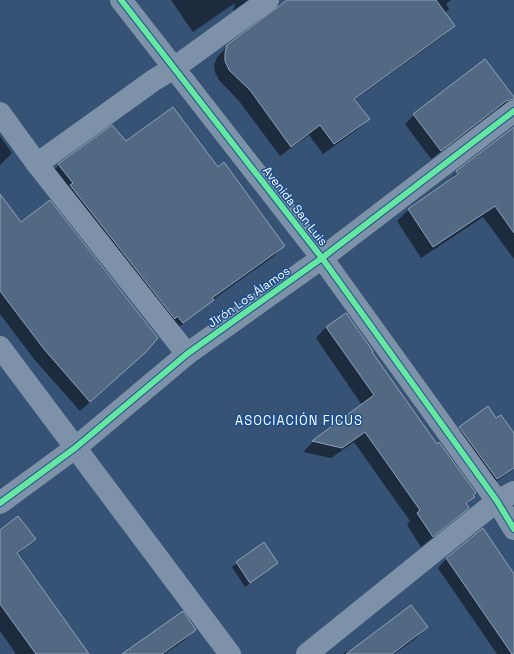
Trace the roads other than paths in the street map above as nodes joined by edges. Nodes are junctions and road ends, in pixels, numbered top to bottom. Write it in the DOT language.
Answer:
graph roads {
  1 [pos="122,0"];
  2 [pos="268,0"];
  3 [pos="174,68"];
  4 [pos="514,111"];
  5 [pos="0,113"];
  6 [pos="37,164"];
  7 [pos="322,258"];
  8 [pos="0,347"];
  9 [pos="187,354"];
  10 [pos="75,448"];
  11 [pos="506,496"];
  12 [pos="0,503"];
  13 [pos="514,529"];
  14 [pos="230,654"];
  15 [pos="307,654"];
  1 -- 3 [label="street, Avenida San Luis"];
  2 -- 3 [label="street"];
  3 -- 6 [label="street"];
  3 -- 7 [label="street, Avenida San Luis"];
  4 -- 7 [label="street, Jirón Los Álamos"];
  5 -- 6 [label="street"];
  6 -- 9 [label="street"];
  7 -- 9 [label="street, Jirón Los Álamos"];
  7 -- 11 [label="street, Avenida San Luis"];
  8 -- 10 [label="street"];
  9 -- 10 [label="street, Jirón Los Álamos"];
  10 -- 12 [label="street, Jirón Los Álamos"];
  10 -- 14 [label="street"];
  11 -- 13 [label="street, Avenida San Luis"];
  11 -- 15 [label="street"];
}
